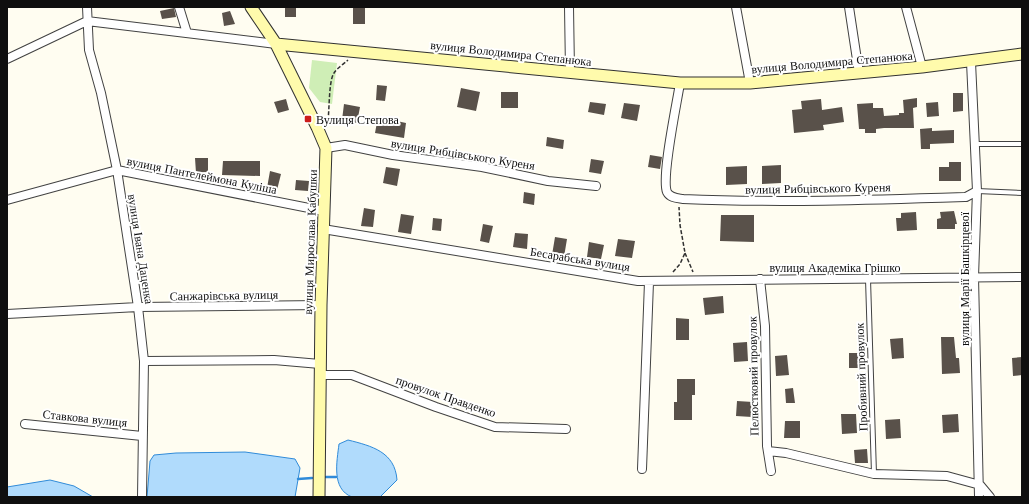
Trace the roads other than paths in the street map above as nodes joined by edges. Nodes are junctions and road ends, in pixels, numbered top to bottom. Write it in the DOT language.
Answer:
graph roads {
  1 [pos="87,7"];
  2 [pos="179,7"];
  3 [pos="252,7"];
  4 [pos="569,7"];
  5 [pos="736,7"];
  6 [pos="849,7"];
  7 [pos="906,7"];
  8 [pos="87,21"];
  9 [pos="188,33"];
  10 [pos="276,44"];
  11 [pos="1022,54"];
  12 [pos="7,59"];
  13 [pos="971,62"];
  14 [pos="922,67"];
  15 [pos="570,71"];
  16 [pos="858,73"];
  17 [pos="680,83"];
  18 [pos="750,83"];
  19 [pos="976,144"];
  20 [pos="1022,144"];
  21 [pos="325,145"];
  22 [pos="117,170"];
  23 [pos="596,186"];
  24 [pos="977,191"];
  25 [pos="1022,192"];
  26 [pos="7,200"];
  27 [pos="324,211"];
  28 [pos="323,229"];
  29 [pos="1022,277"];
  30 [pos="974,278"];
  31 [pos="760,279"];
  32 [pos="868,279"];
  33 [pos="649,282"];
  34 [pos="321,305"];
  35 [pos="138,308"];
  36 [pos="7,314"];
  37 [pos="144,361"];
  38 [pos="320,370"];
  39 [pos="25,424"];
  40 [pos="566,429"];
  41 [pos="142,436"];
  42 [pos="768,451"];
  43 [pos="642,469"];
  44 [pos="771,471"];
  45 [pos="874,474"];
  46 [pos="980,485"];
  47 [pos="142,497"];
  48 [pos="319,497"];
  49 [pos="979,497"];
  50 [pos="990,497"];
  1 -- 8 [label="street, вулиця Івана Даценка"];
  2 -- 9 [label="street"];
  3 -- 10 [label="street, вулиця Мирослава Кабушки"];
  4 -- 15 [label="street"];
  5 -- 18 [label="street"];
  6 -- 16 [label="street"];
  7 -- 14 [label="street"];
  8 -- 9 [label="street, вулиця Володимира Степанюка"];
  8 -- 12 [label="street"];
  8 -- 22 [label="street, вулиця Івана Даценка"];
  9 -- 10 [label="street, вулиця Володимира Степанюка"];
  10 -- 15 [label="street, вулиця Володимира Степанюка"];
  10 -- 21 [label="street, вулиця Мирослава Кабушки"];
  11 -- 13 [label="street, вулиця Володимира Степанюка"];
  13 -- 14 [label="street, вулиця Володимира Степанюка"];
  13 -- 19 [label="street, вулиця Марії Башкірцевої"];
  14 -- 16 [label="street, вулиця Володимира Степанюка"];
  15 -- 17 [label="street, вулиця Володимира Степанюка"];
  16 -- 18 [label="street, вулиця Володимира Степанюка"];
  17 -- 18 [label="street, вулиця Володимира Степанюка"];
  17 -- 24 [label="street, вулиця Рибцівського Куреня"];
  19 -- 20 [label="lane"];
  19 -- 24 [label="street, вулиця Марії Башкірцевої"];
  21 -- 23 [label="street, вулиця Рибцівського Куреня"];
  21 -- 27 [label="street, вулиця Мирослава Кабушки"];
  22 -- 26 [label="street, вулиця Пантелеймона Куліша"];
  22 -- 27 [label="street, вулиця Пантелеймона Куліша"];
  22 -- 35 [label="street, вулиця Івана Даценка"];
  24 -- 25 [label="lane"];
  24 -- 30 [label="street, вулиця Марії Башкірцевої"];
  27 -- 28 [label="street, вулиця Мирослава Кабушки"];
  28 -- 33 [label="street, Бесарабська вулиця"];
  28 -- 34 [label="street, вулиця Мирослава Кабушки"];
  29 -- 30 [label="street, вулиця Академіка Грішко"];
  30 -- 32 [label="street, вулиця Академіка Грішко"];
  30 -- 46 [label="street, вулиця Марії Башкірцевої"];
  31 -- 32 [label="street, вулиця Академіка Грішко"];
  31 -- 33 [label="street, вулиця Академіка Грішко"];
  31 -- 42 [label="street, Пелюстковий провулок"];
  32 -- 45 [label="lane, Пробивний провулок"];
  33 -- 43 [label="street"];
  34 -- 35 [label="street, Санжарівська вулиця"];
  34 -- 38 [label="street, вулиця Мирослава Кабушки"];
  35 -- 36 [label="street, Санжарівська вулиця"];
  35 -- 37 [label="street, вулиця Івана Даценка"];
  37 -- 38 [label="street, провулок Правденко"];
  37 -- 41 [label="street, вулиця Івана Даценка"];
  38 -- 40 [label="street, провулок Правденко"];
  38 -- 48 [label="street, вулиця Мирослава Кабушки"];
  39 -- 41 [label="street, Ставкова вулиця"];
  41 -- 47 [label="street, вулиця Івана Даценка"];
  42 -- 44 [label="street, Пелюстковий провулок"];
  42 -- 45 [label="street"];
  45 -- 46 [label="street"];
  46 -- 49 [label="street, вулиця Марії Башкірцевої"];
  46 -- 50 [label="street"];
}
